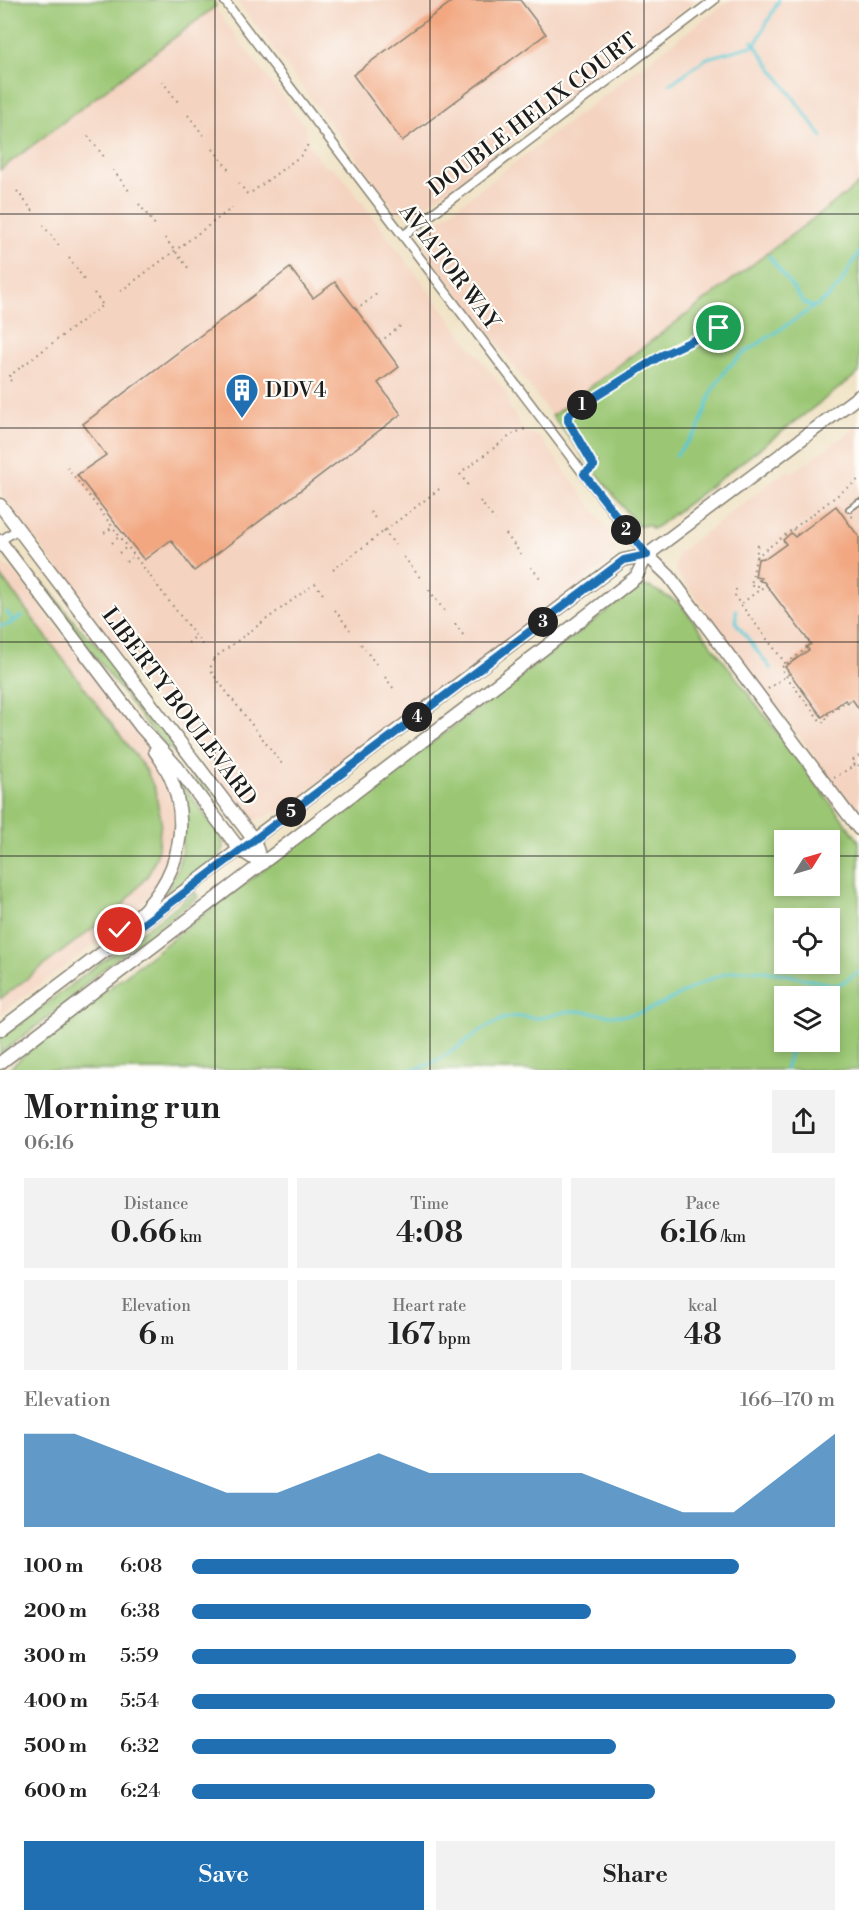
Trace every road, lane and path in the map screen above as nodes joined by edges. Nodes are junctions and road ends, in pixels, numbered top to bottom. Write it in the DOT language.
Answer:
graph roads {
  1 [pos="224,0"];
  2 [pos="714,0"];
  3 [pos="162,81"];
  4 [pos="178,102"];
  5 [pos="188,115"];
  6 [pos="88,136"];
  7 [pos="204,136"];
  8 [pos="309,142"];
  9 [pos="213,149"];
  10 [pos="105,158"];
  11 [pos="114,170"];
  12 [pos="229,170"];
  13 [pos="239,183"];
  14 [pos="17,191"];
  15 [pos="130,192"];
  16 [pos="252,192"];
  17 [pos="248,195"];
  18 [pos="139,204"];
  19 [pos="232,208"];
  20 [pos="33,211"];
  21 [pos="43,225"];
  22 [pos="156,226"];
  23 [pos="403,236"];
  24 [pos="165,237"];
  25 [pos="59,246"];
  26 [pos="175,251"];
  27 [pos="69,258"];
  28 [pos="189,269"];
  29 [pos="84,279"];
  30 [pos="121,291"];
  31 [pos="379,292"];
  32 [pos="94,293"];
  33 [pos="356,310"];
  34 [pos="403,324"];
  35 [pos="719,328"];
  36 [pos="380,342"];
  37 [pos="11,381"];
  38 [pos="859,396"];
  39 [pos="528,428"];
  40 [pos="601,461"];
  41 [pos="68,466"];
  42 [pos="594,466"];
  43 [pos="464,470"];
  44 [pos="460,474"];
  45 [pos="584,474"];
  46 [pos="859,479"];
  47 [pos="442,487"];
  48 [pos="469,487"];
  49 [pos="480,501"];
  50 [pos="859,502"];
  51 [pos="0,505"];
  52 [pos="849,509"];
  53 [pos="370,512"];
  54 [pos="110,515"];
  55 [pos="106,518"];
  56 [pos="375,518"];
  57 [pos="495,520"];
  58 [pos="113,527"];
  59 [pos="18,529"];
  60 [pos="793,529"];
  61 [pos="384,530"];
  62 [pos="104,533"];
  63 [pos="506,534"];
  64 [pos="798,535"];
  65 [pos="120,536"];
  66 [pos="0,541"];
  67 [pos="112,543"];
  68 [pos="395,545"];
  69 [pos="758,545"];
  70 [pos="128,546"];
  71 [pos="119,553"];
  72 [pos="521,554"];
  73 [pos="135,555"];
  74 [pos="647,555"];
  75 [pos="404,557"];
  76 [pos="756,557"];
  77 [pos="142,559"];
  78 [pos="139,561"];
  79 [pos="126,562"];
  80 [pos="531,567"];
  81 [pos="333,570"];
  82 [pos="759,578"];
  83 [pos="421,579"];
  84 [pos="540,579"];
  85 [pos="315,583"];
  86 [pos="766,585"];
  87 [pos="310,586"];
  88 [pos="736,589"];
  89 [pos="429,590"];
  90 [pos="325,597"];
  91 [pos="741,604"];
  92 [pos="335,610"];
  93 [pos="446,613"];
  94 [pos="455,624"];
  95 [pos="350,630"];
  96 [pos="464,636"];
  97 [pos="196,637"];
  98 [pos="188,643"];
  99 [pos="361,644"];
  100 [pos="204,647"];
  101 [pos="807,648"];
  102 [pos="376,664"];
  103 [pos="786,664"];
  104 [pos="788,675"];
  105 [pos="385,677"];
  106 [pos="394,689"];
  107 [pos="768,689"];
  108 [pos="846,701"];
  109 [pos="141,727"];
  110 [pos="859,756"];
  111 [pos="282,764"];
  112 [pos="855,765"];
  113 [pos="859,765"];
  114 [pos="834,778"];
  115 [pos="859,829"];
  116 [pos="254,840"];
  117 [pos="240,850"];
  118 [pos="262,864"];
  119 [pos="110,949"];
  120 [pos="0,1030"];
  121 [pos="0,1063"];
  1 -- 23 [label="street, AVIATOR WAY"];
  2 -- 23 [label="street, DOUBLE HELIX COURT"];
  3 -- 4 [label="path"];
  5 -- 7 [label="path"];
  6 -- 10 [label="path"];
  8 -- 16 [label="path"];
  9 -- 12 [label="path"];
  11 -- 15 [label="path"];
  13 -- 17 [label="path"];
  14 -- 20 [label="path"];
  18 -- 22 [label="path"];
  19 -- 26 [label="path"];
  21 -- 25 [label="path"];
  23 -- 45 [label="street, AVIATOR WAY"];
  24 -- 26 [label="path"];
  26 -- 28 [label="path"];
  26 -- 30 [label="path"];
  27 -- 29 [label="path"];
  31 -- 33 [label="path"];
  32 -- 37 [label="path"];
  34 -- 36 [label="path"];
  35 -- 42 [label="path"];
  38 -- 74 [label="main road"];
  39 -- 43 [label="path"];
  40 -- 42 [label="path"];
  41 -- 55 [label="path"];
  42 -- 45 [label="path"];
  44 -- 48 [label="path"];
  45 -- 74 [label="street, AVIATOR WAY"];
  46 -- 60 [label="path"];
  47 -- 61 [label="path"];
  49 -- 57 [label="path"];
  50 -- 52 [label="lane"];
  51 -- 59 [label="main road, LIBERTY BOULEVARD"];
  53 -- 56 [label="path"];
  54 -- 55 [label="path"];
  55 -- 58 [label="path"];
  58 -- 62 [label="path"];
  58 -- 65 [label="path"];
  59 -- 66 [label="street"];
  59 -- 116 [label="main road, LIBERTY BOULEVARD"];
  60 -- 64 [label="path"];
  60 -- 76 [label="path"];
  61 -- 68 [label="path"];
  61 -- 81 [label="path"];
  63 -- 72 [label="path"];
  65 -- 67 [label="path"];
  65 -- 70 [label="path"];
  66 -- 109 [label="main road, LIBERTY BOULEVARD"];
  69 -- 76 [label="path"];
  70 -- 71 [label="path"];
  70 -- 73 [label="path"];
  73 -- 78 [label="path"];
  73 -- 79 [label="path"];
  74 -- 115 [label="main road"];
  74 -- 116 [label="main road"];
  74 -- 118 [label="main road"];
  75 -- 83 [label="path"];
  76 -- 82 [label="path"];
  77 -- 78 [label="path"];
  78 -- 97 [label="path"];
  80 -- 84 [label="path"];
  85 -- 90 [label="path"];
  86 -- 91 [label="path"];
  87 -- 111 [label="path"];
  88 -- 91 [label="path"];
  89 -- 93 [label="path"];
  91 -- 103 [label="path"];
  92 -- 95 [label="path"];
  94 -- 96 [label="path"];
  97 -- 98 [label="path"];
  97 -- 100 [label="path"];
  99 -- 102 [label="path"];
  101 -- 104 [label="path"];
  104 -- 107 [label="path"];
  104 -- 108 [label="path"];
  105 -- 106 [label="path"];
  109 -- 117 [label="main road, LIBERTY BOULEVARD"];
  109 -- 119 [label="main road"];
  110 -- 112 [label="path"];
  112 -- 113 [label="path"];
  112 -- 114 [label="path"];
  116 -- 117 [label="main road"];
  116 -- 118 [label="main road, LIBERTY BOULEVARD"];
  117 -- 118 [label="main road, LIBERTY BOULEVARD"];
  117 -- 119 [label="main road"];
  118 -- 121 [label="main road"];
  119 -- 120 [label="main road"];
}
